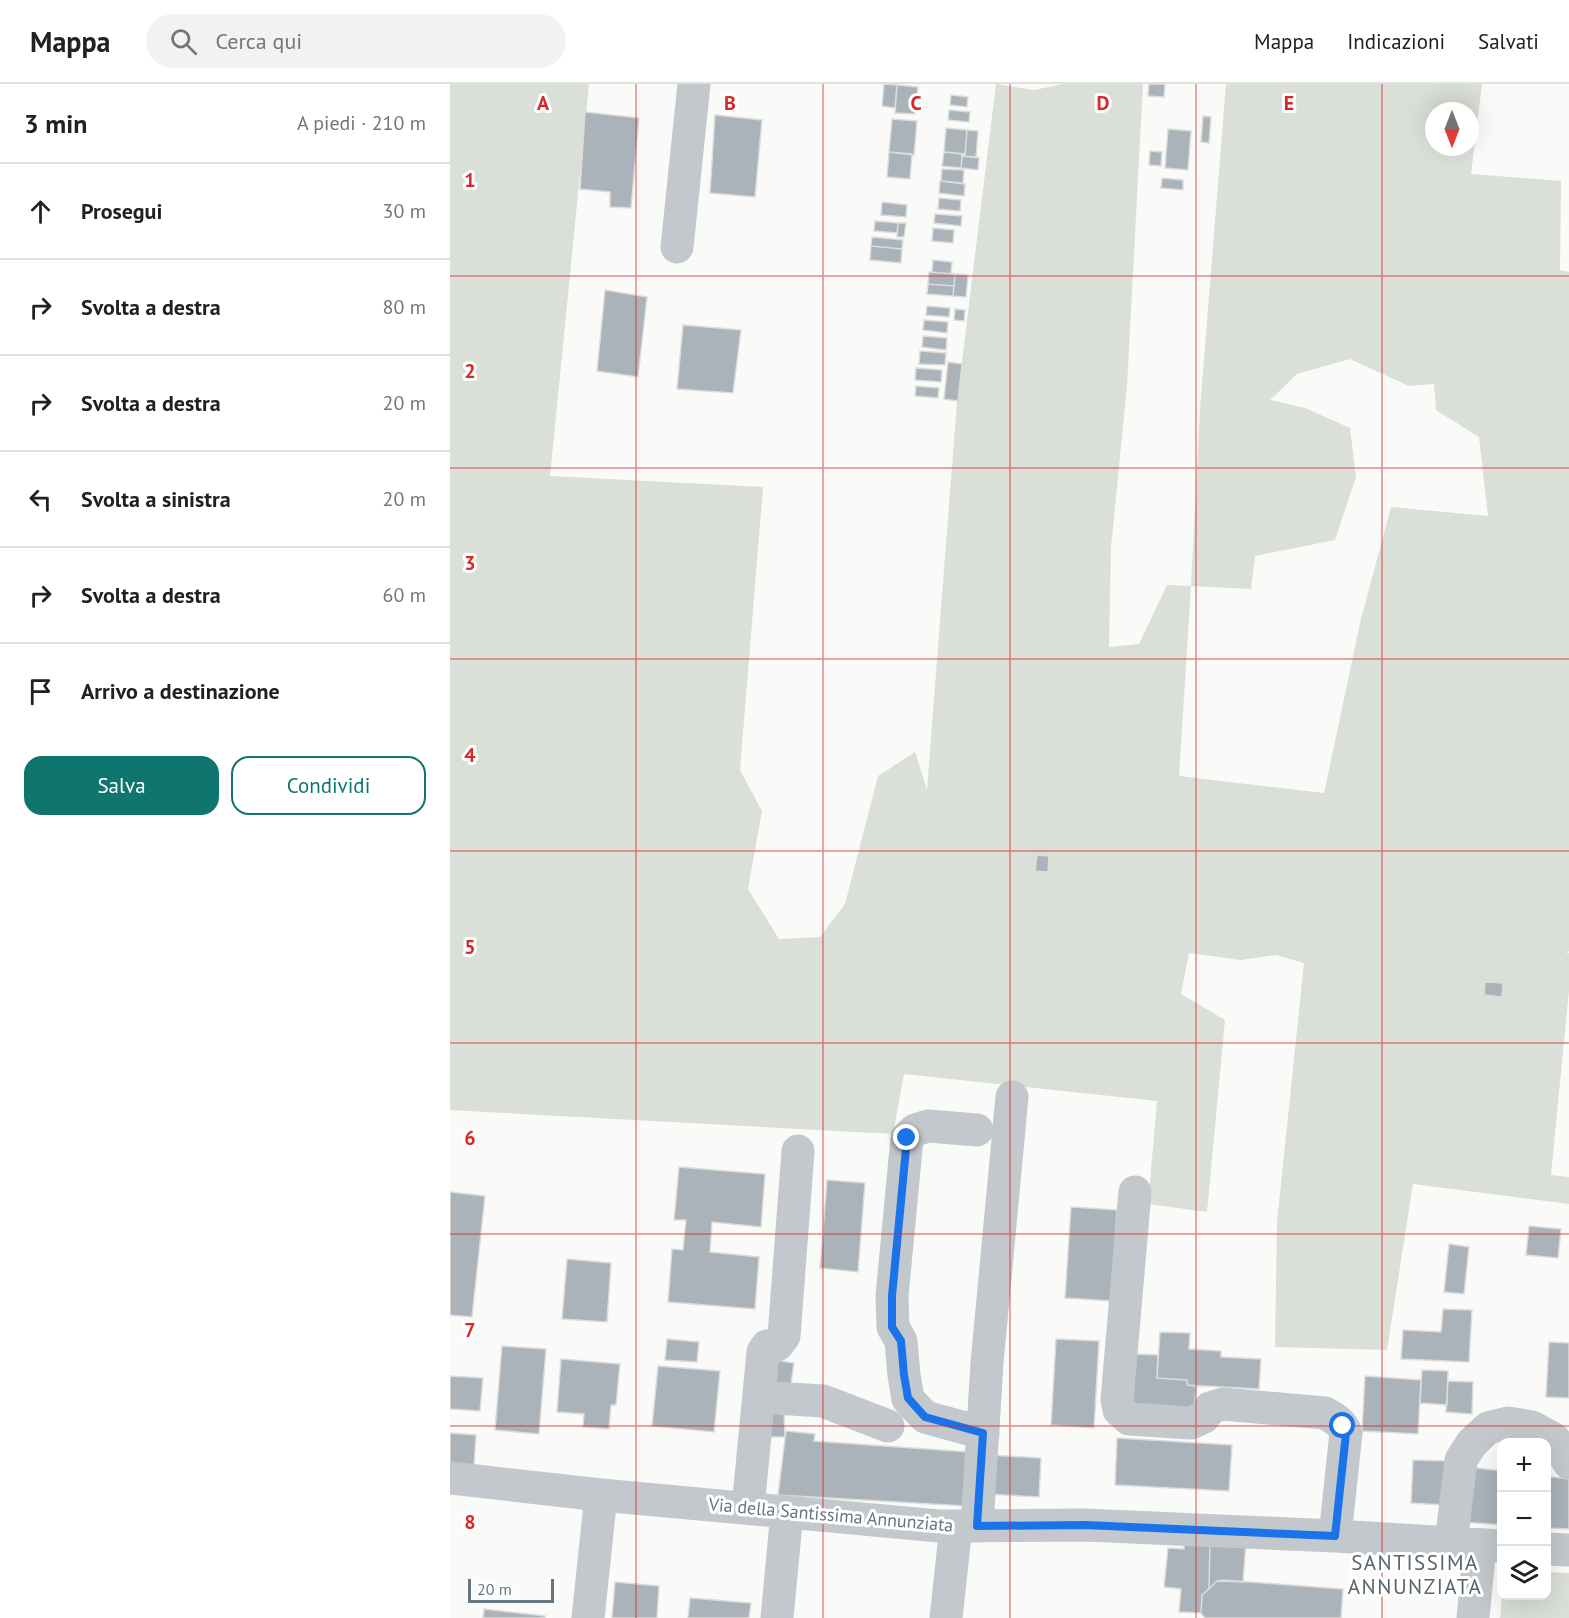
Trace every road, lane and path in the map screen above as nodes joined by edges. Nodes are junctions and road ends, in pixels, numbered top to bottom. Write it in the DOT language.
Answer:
graph roads {
  1 [pos="694,84"];
  2 [pos="677,247"];
  3 [pos="1012,1097"];
  4 [pos="977,1130"];
  5 [pos="798,1151"];
  6 [pos="1135,1192"];
  7 [pos="759,1397"];
  8 [pos="888,1426"];
  9 [pos="983,1433"];
  10 [pos="1569,1463"];
  11 [pos="450,1478"];
  12 [pos="602,1495"];
  13 [pos="748,1508"];
  14 [pos="787,1512"];
  15 [pos="966,1526"];
  16 [pos="1335,1536"];
  17 [pos="1478,1544"];
  18 [pos="1551,1549"];
  19 [pos="1569,1550"];
  20 [pos="588,1618"];
  21 [pos="777,1618"];
  22 [pos="945,1618"];
  23 [pos="1473,1618"];
  1 -- 2 [label="street"];
  3 -- 9 [label="street"];
  4 -- 9 [label="street"];
  5 -- 7 [label="street"];
  6 -- 16 [label="street"];
  7 -- 8 [label="street"];
  7 -- 13 [label="street"];
  9 -- 15 [label="street"];
  10 -- 17 [label="street"];
  11 -- 12 [label="street, Via della Santissima Annunziata"];
  12 -- 13 [label="street, Via della Santissima Annunziata"];
  12 -- 20 [label="street"];
  13 -- 14 [label="street, Via della Santissima Annunziata"];
  14 -- 15 [label="street, Via della Santissima Annunziata"];
  14 -- 21 [label="street"];
  15 -- 16 [label="street, Via della Santissima Annunziata"];
  15 -- 22 [label="street"];
  16 -- 17 [label="street, Via della Santissima Annunziata"];
  17 -- 23 [label="street"];
  18 -- 19 [label="street"];
}
